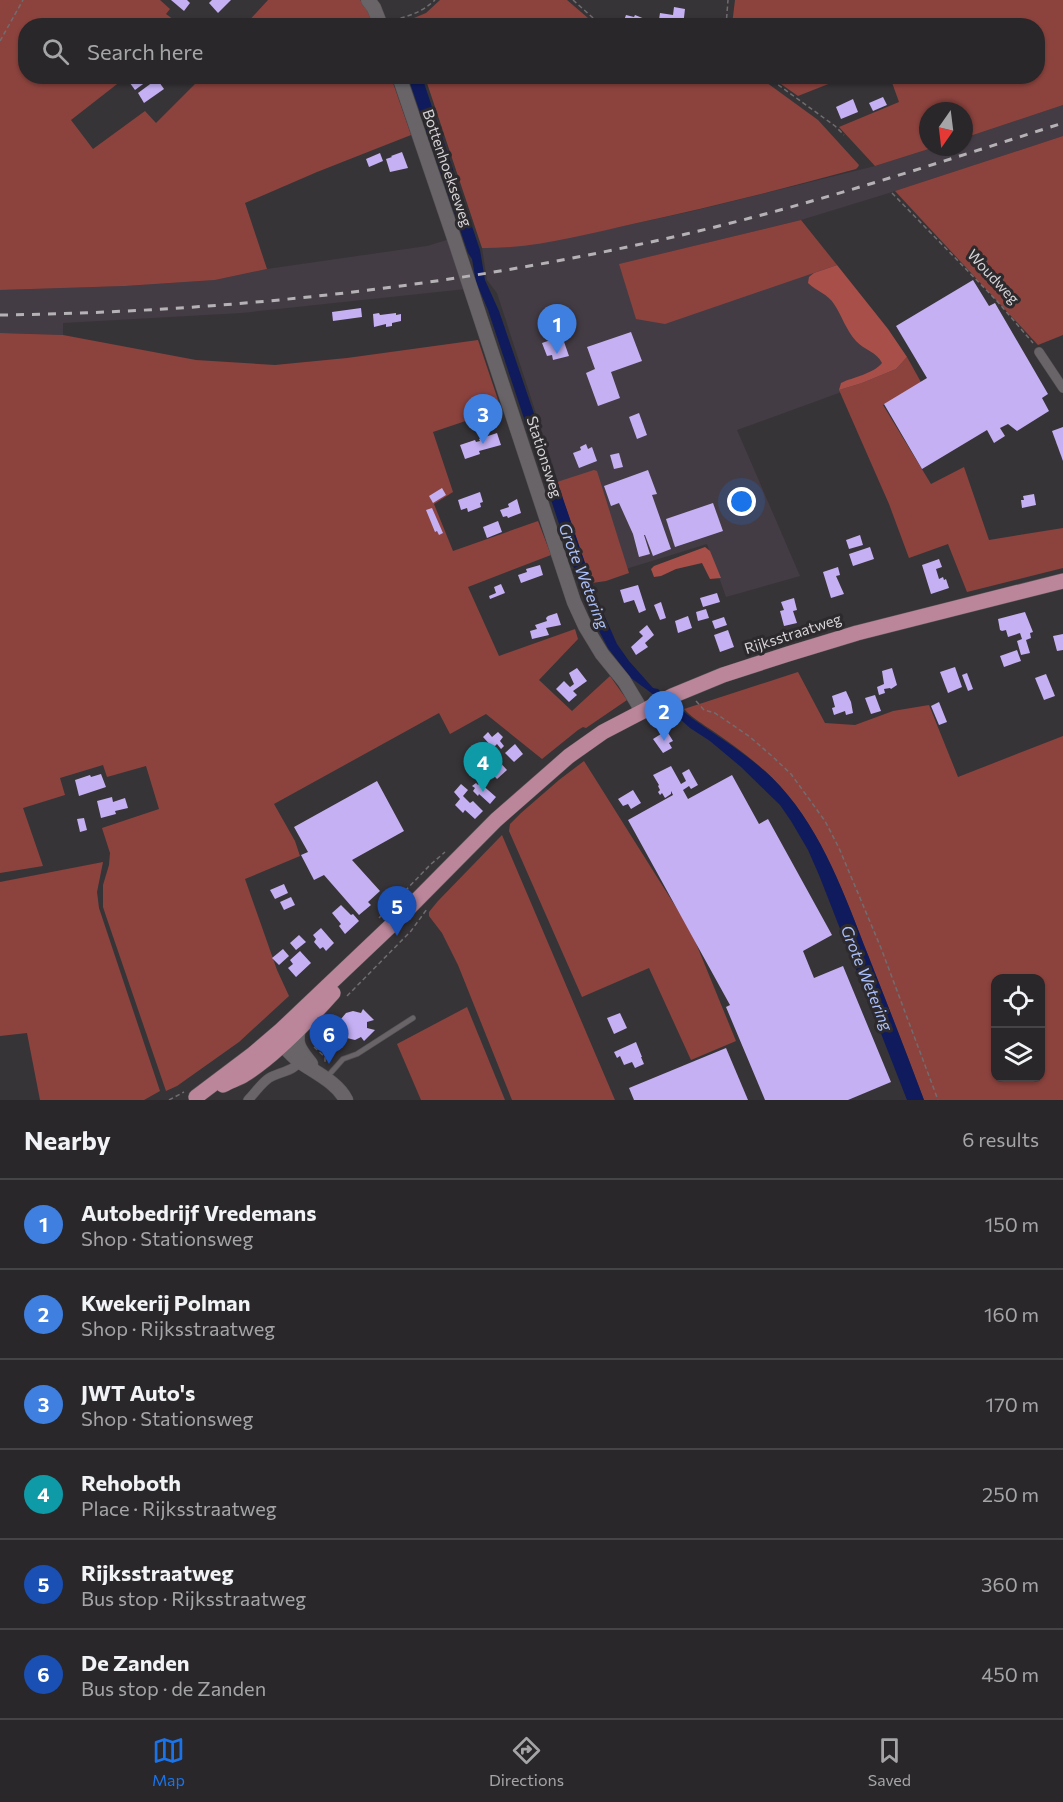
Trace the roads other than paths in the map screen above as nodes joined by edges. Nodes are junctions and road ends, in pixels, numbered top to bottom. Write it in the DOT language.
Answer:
graph roads {
  1 [pos="368,0"];
  2 [pos="381,18"];
  3 [pos="402,84"];
  4 [pos="465,270"];
  5 [pos="1039,352"];
  6 [pos="1063,388"];
  7 [pos="1062,582"];
  8 [pos="649,707"];
  9 [pos="400,917"];
  10 [pos="413,1018"];
  11 [pos="300,1026"];
  12 [pos="281,1037"];
  13 [pos="302,1057"];
  14 [pos="322,1076"];
  15 [pos="194,1099"];
  16 [pos="248,1100"];
  17 [pos="346,1100"];
  1 -- 2 [label="street"];
  3 -- 4 [label="street, Bottenhoekseweg"];
  4 -- 8 [label="street, Stationsweg"];
  5 -- 6 [label="street"];
  7 -- 8 [label="main road, Rijksstraatweg"];
  8 -- 9 [label="main road, Rijksstraatweg"];
  9 -- 11 [label="main road, Rijksstraatweg"];
  9 -- 12 [label="main road, Rijksstraatweg"];
  10 -- 14 [label="lane"];
  11 -- 12 [label="main road, Rijksstraatweg"];
  11 -- 13 [label="street"];
  12 -- 13 [label="street"];
  12 -- 15 [label="main road, Rijksstraatweg"];
  13 -- 14 [label="street"];
  13 -- 16 [label="street"];
  14 -- 17 [label="street"];
}
